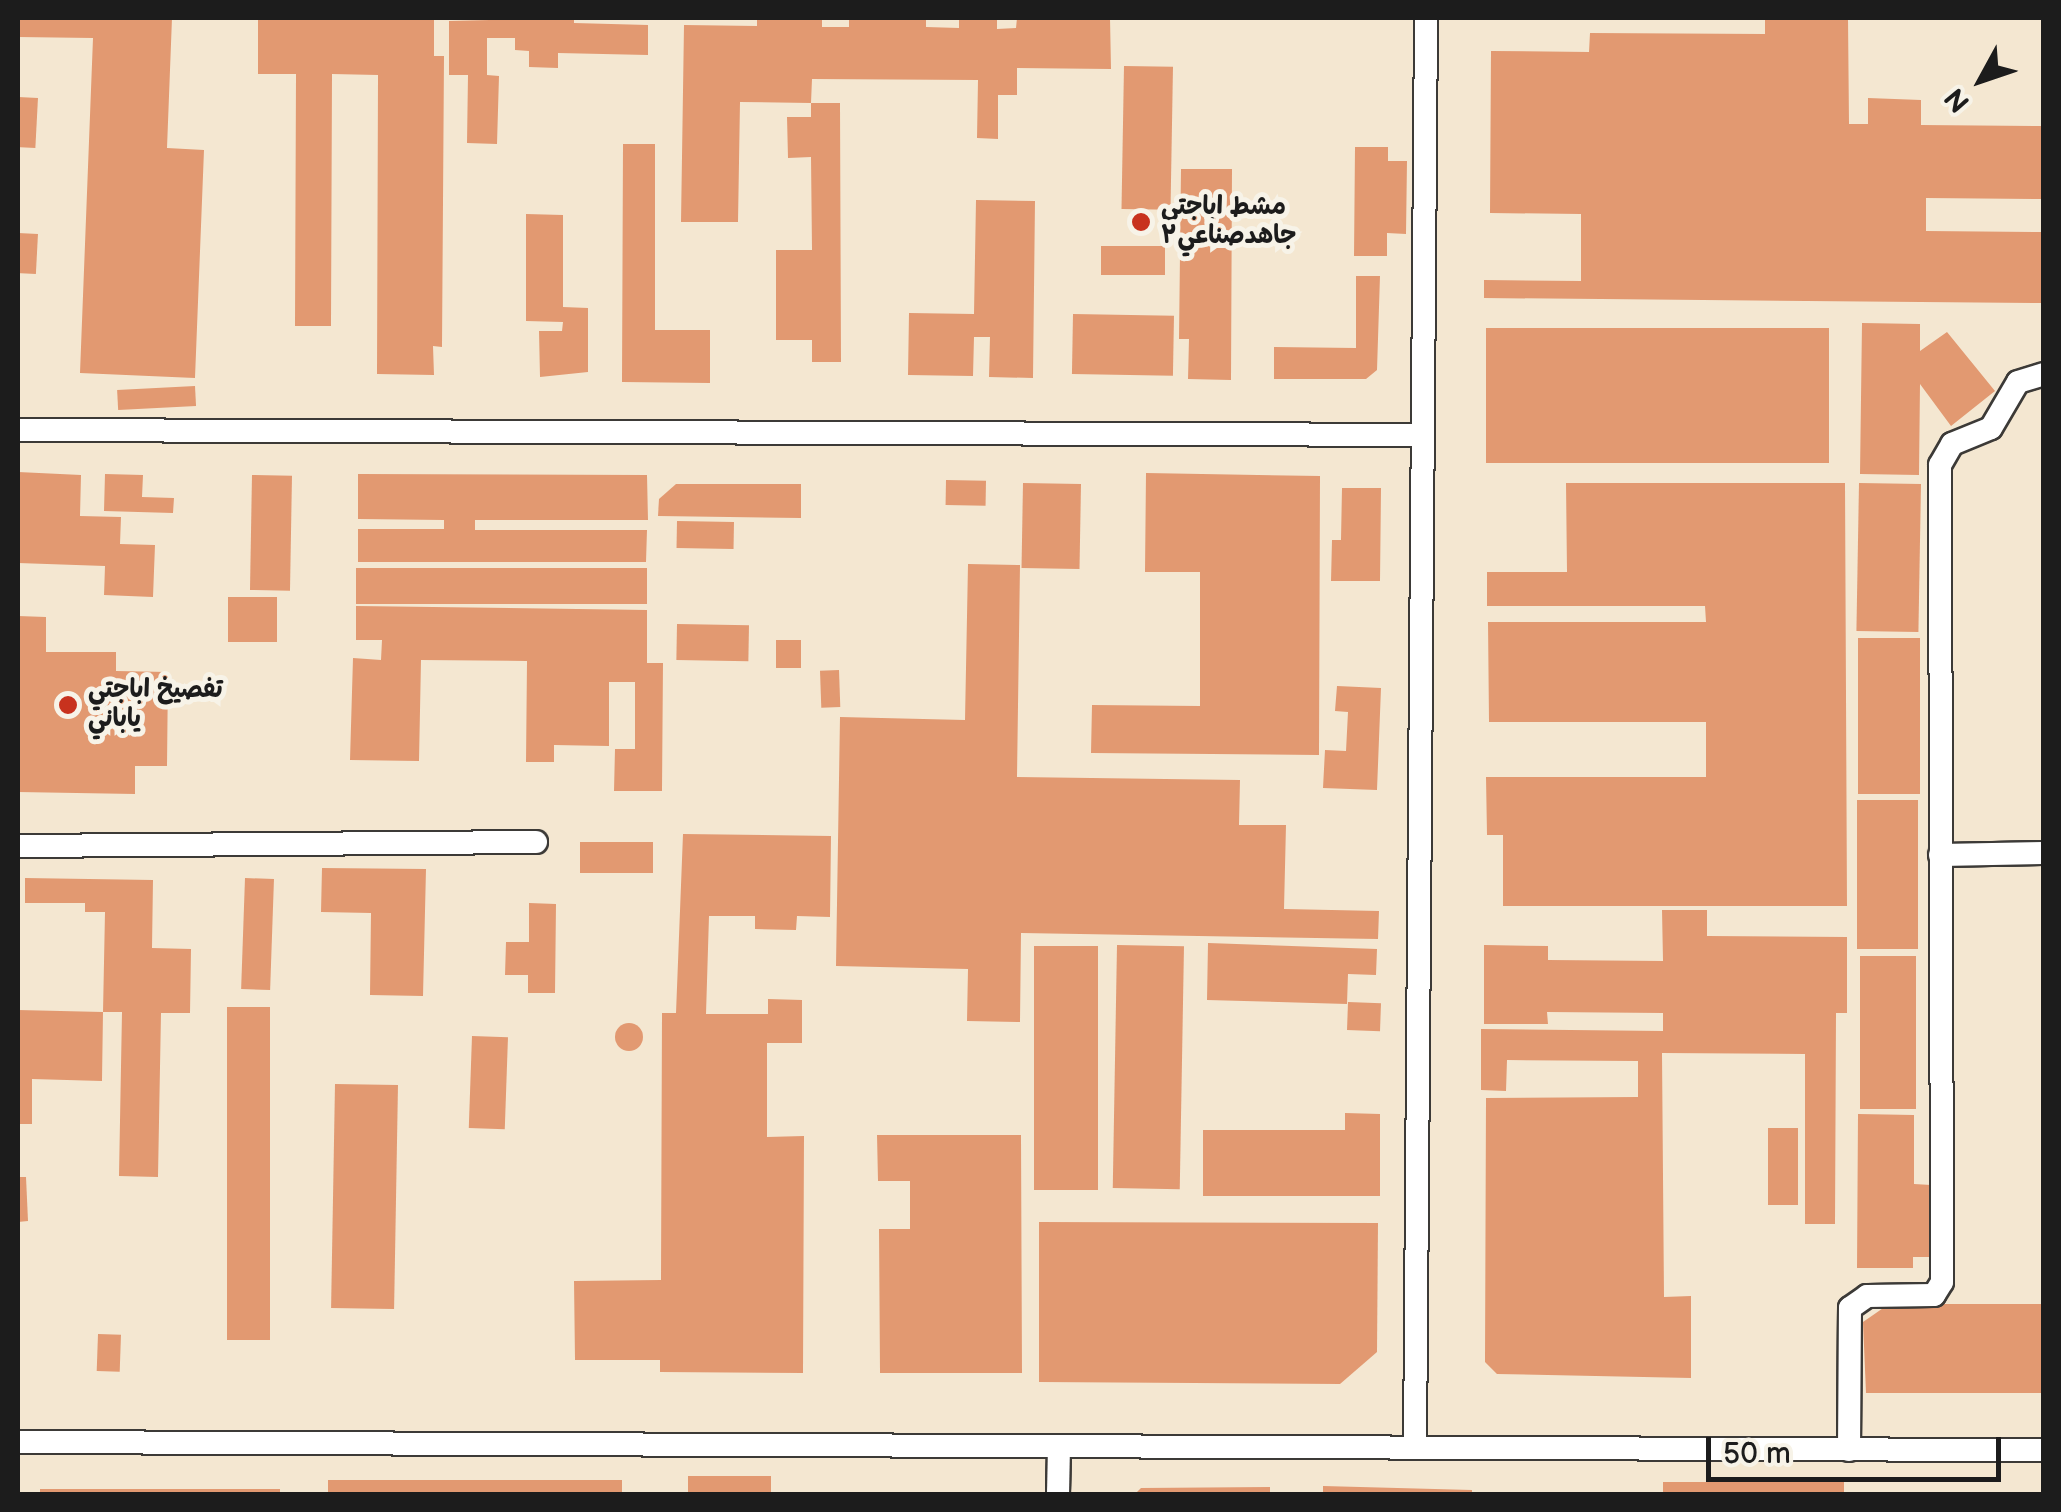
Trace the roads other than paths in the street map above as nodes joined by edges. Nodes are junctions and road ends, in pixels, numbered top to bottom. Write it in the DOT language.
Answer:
graph roads {
  1 [pos="1426,18"];
  2 [pos="2044,374"];
  3 [pos="18,430"];
  4 [pos="1423,435"];
  5 [pos="536,842"];
  6 [pos="18,846"];
  7 [pos="2044,852"];
  8 [pos="1940,855"];
  9 [pos="18,1442"];
  10 [pos="1058,1446"];
  11 [pos="1415,1448"];
  12 [pos="1849,1450"];
  13 [pos="2044,1450"];
  14 [pos="1058,1494"];
  1 -- 4 [label="lane"];
  2 -- 8 [label="lane"];
  3 -- 4 [label="lane"];
  4 -- 11 [label="lane"];
  5 -- 6 [label="lane"];
  7 -- 8 [label="lane"];
  8 -- 12 [label="lane"];
  9 -- 10 [label="lane"];
  10 -- 11 [label="lane"];
  10 -- 14 [label="lane"];
  11 -- 12 [label="lane"];
  12 -- 13 [label="lane"];
}
